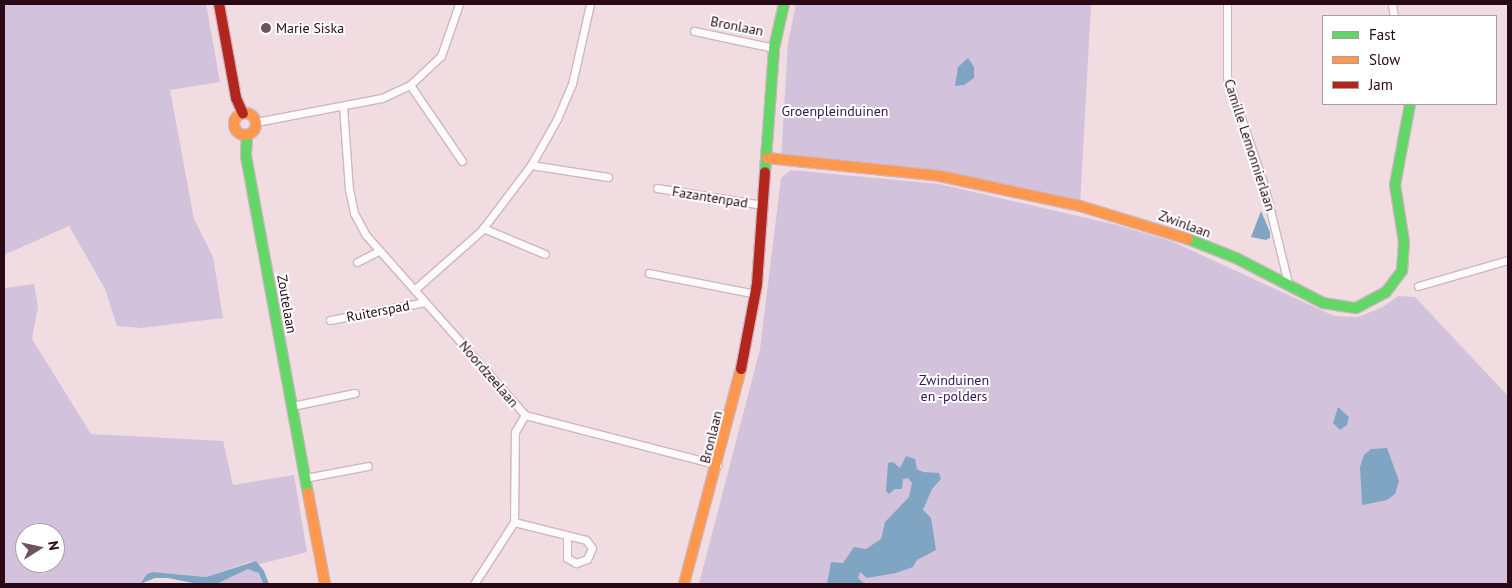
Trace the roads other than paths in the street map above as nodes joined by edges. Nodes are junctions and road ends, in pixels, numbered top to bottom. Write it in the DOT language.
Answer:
graph roads {
  1 [pos="219,4"];
  2 [pos="459,4"];
  3 [pos="590,4"];
  4 [pos="784,4"];
  5 [pos="1227,4"];
  6 [pos="694,31"];
  7 [pos="774,48"];
  8 [pos="410,85"];
  9 [pos="1410,105"];
  10 [pos="343,106"];
  11 [pos="243,114"];
  12 [pos="256,122"];
  13 [pos="247,135"];
  14 [pos="767,158"];
  15 [pos="462,162"];
  16 [pos="531,165"];
  17 [pos="608,177"];
  18 [pos="657,188"];
  19 [pos="763,205"];
  20 [pos="483,228"];
  21 [pos="379,251"];
  22 [pos="544,254"];
  23 [pos="1508,260"];
  24 [pos="357,262"];
  25 [pos="649,273"];
  26 [pos="1288,284"];
  27 [pos="1418,286"];
  28 [pos="414,290"];
  29 [pos="756,294"];
  30 [pos="425,302"];
  31 [pos="330,320"];
  32 [pos="355,393"];
  33 [pos="292,406"];
  34 [pos="525,415"];
  35 [pos="718,465"];
  36 [pos="368,466"];
  37 [pos="305,478"];
  38 [pos="514,522"];
  39 [pos="567,536"];
  40 [pos="325,584"];
  41 [pos="474,584"];
  42 [pos="684,584"];
  1 -- 11 [label="street"];
  2 -- 8 [label="street"];
  3 -- 16 [label="street"];
  4 -- 7 [label="street, Bronlaan"];
  5 -- 26 [label="street, Camille Lemonnierlaan"];
  6 -- 7 [label="street, Bronlaan"];
  7 -- 14 [label="street, Bronlaan"];
  8 -- 10 [label="street"];
  8 -- 15 [label="street"];
  9 -- 26 [label="street, Zwinlaan"];
  10 -- 12 [label="street"];
  10 -- 21 [label="street, Noordzeelaan"];
  11 -- 12 [label="street"];
  11 -- 13 [label="street"];
  12 -- 13 [label="street"];
  13 -- 33 [label="street, Zoutelaan"];
  14 -- 19 [label="street, Bronlaan"];
  14 -- 26 [label="street, Zwinlaan"];
  16 -- 17 [label="street"];
  16 -- 20 [label="street"];
  18 -- 19 [label="street, Fazantenpad"];
  19 -- 29 [label="street, Bronlaan"];
  20 -- 22 [label="street"];
  20 -- 28 [label="street"];
  21 -- 24 [label="street"];
  21 -- 28 [label="street, Noordzeelaan"];
  23 -- 27 [label="street"];
  25 -- 29 [label="street"];
  28 -- 30 [label="street, Noordzeelaan"];
  29 -- 35 [label="street, Bronlaan"];
  30 -- 31 [label="street, Ruiterspad"];
  30 -- 34 [label="street, Noordzeelaan"];
  32 -- 33 [label="street"];
  33 -- 37 [label="street, Zoutelaan"];
  34 -- 35 [label="street, Noordzeelaan"];
  34 -- 38 [label="street"];
  35 -- 42 [label="street, Bronlaan"];
  36 -- 37 [label="street"];
  37 -- 40 [label="street, Zoutelaan"];
  38 -- 39 [label="street"];
  38 -- 41 [label="street"];
  39 -- 39 [label="street"];
}
